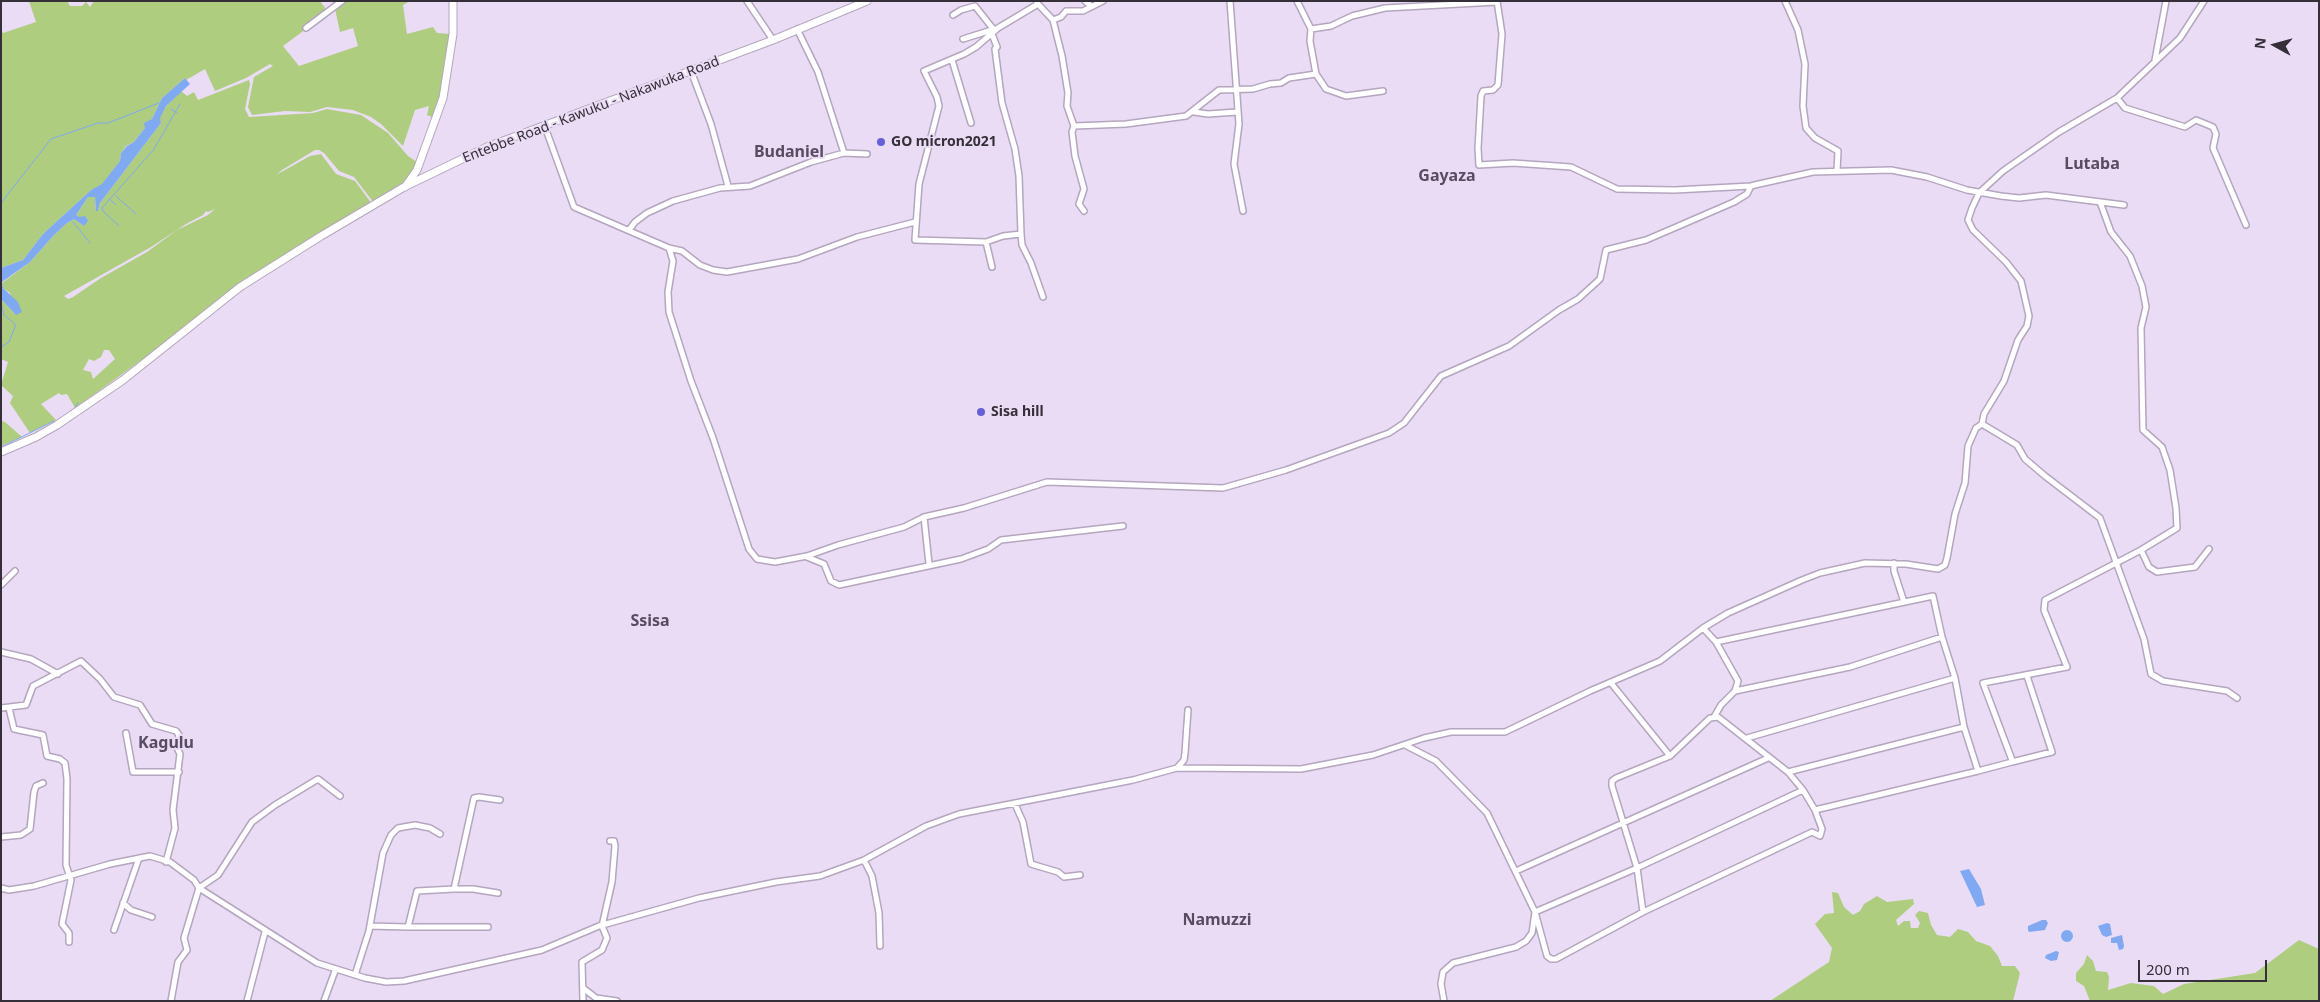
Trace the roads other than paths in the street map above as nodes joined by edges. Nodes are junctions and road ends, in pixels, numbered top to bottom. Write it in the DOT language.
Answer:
graph roads {
  1 [pos="342,1"];
  2 [pos="453,1"];
  3 [pos="748,1"];
  4 [pos="1085,1"];
  5 [pos="1103,1"];
  6 [pos="1230,1"];
  7 [pos="1297,1"];
  8 [pos="1785,1"];
  9 [pos="2166,1"];
  10 [pos="2204,1"];
  11 [pos="862,2"];
  12 [pos="1497,2"];
  13 [pos="1037,3"];
  14 [pos="1091,6"];
  15 [pos="954,15"];
  16 [pos="1053,20"];
  17 [pos="306,28"];
  18 [pos="1311,28"];
  19 [pos="797,29"];
  20 [pos="995,30"];
  21 [pos="963,39"];
  22 [pos="773,40"];
  23 [pos="952,60"];
  24 [pos="2154,60"];
  25 [pos="690,71"];
  26 [pos="1316,74"];
  27 [pos="1236,89"];
  28 [pos="1383,91"];
  29 [pos="2117,98"];
  30 [pos="1194,112"];
  31 [pos="1237,112"];
  32 [pos="971,123"];
  33 [pos="545,126"];
  34 [pos="1074,126"];
  35 [pos="844,153"];
  36 [pos="867,154"];
  37 [pos="418,166"];
  38 [pos="1837,171"];
  39 [pos="431,174"];
  40 [pos="728,186"];
  41 [pos="1751,186"];
  42 [pos="404,187"];
  43 [pos="1979,193"];
  44 [pos="2100,202"];
  45 [pos="2124,206"];
  46 [pos="1084,211"];
  47 [pos="1243,212"];
  48 [pos="915,222"];
  49 [pos="2246,225"];
  50 [pos="629,230"];
  51 [pos="1022,234"];
  52 [pos="986,242"];
  53 [pos="669,248"];
  54 [pos="992,267"];
  55 [pos="1043,297"];
  56 [pos="1982,424"];
  57 [pos="1,452"];
  58 [pos="924,517"];
  59 [pos="1123,526"];
  60 [pos="2209,549"];
  61 [pos="2141,550"];
  62 [pos="806,556"];
  63 [pos="2116,562"];
  64 [pos="1894,563"];
  65 [pos="929,564"];
  66 [pos="15,571"];
  67 [pos="1,584"];
  68 [pos="1904,602"];
  69 [pos="1703,628"];
  70 [pos="1942,637"];
  71 [pos="1716,642"];
  72 [pos="1,652"];
  73 [pos="58,674"];
  74 [pos="2027,676"];
  75 [pos="1955,678"];
  76 [pos="1611,683"];
  77 [pos="1735,691"];
  78 [pos="2237,698"];
  79 [pos="1,708"];
  80 [pos="9,708"];
  81 [pos="1188,710"];
  82 [pos="1714,717"];
  83 [pos="1964,727"];
  84 [pos="126,733"];
  85 [pos="1747,738"];
  86 [pos="1405,745"];
  87 [pos="1670,756"];
  88 [pos="1768,758"];
  89 [pos="2012,762"];
  90 [pos="1177,768"];
  91 [pos="1978,771"];
  92 [pos="179,772"];
  93 [pos="1788,772"];
  94 [pos="43,783"];
  95 [pos="1803,790"];
  96 [pos="340,796"];
  97 [pos="500,800"];
  98 [pos="1015,804"];
  99 [pos="1815,810"];
  100 [pos="1623,824"];
  101 [pos="440,834"];
  102 [pos="1,837"];
  103 [pos="610,841"];
  104 [pos="139,858"];
  105 [pos="864,860"];
  106 [pos="166,862"];
  107 [pos="1637,868"];
  108 [pos="1516,872"];
  109 [pos="1080,875"];
  110 [pos="69,876"];
  111 [pos="1,888"];
  112 [pos="199,888"];
  113 [pos="454,889"];
  114 [pos="498,894"];
  115 [pos="123,903"];
  116 [pos="1535,912"];
  117 [pos="1643,912"];
  118 [pos="152,917"];
  119 [pos="370,926"];
  120 [pos="408,926"];
  121 [pos="602,926"];
  122 [pos="488,927"];
  123 [pos="114,930"];
  124 [pos="265,932"];
  125 [pos="68,942"];
  126 [pos="880,946"];
  127 [pos="335,970"];
  128 [pos="355,975"];
  129 [pos="583,988"];
  130 [pos="171,1001"];
  131 [pos="247,1001"];
  132 [pos="324,1001"];
  133 [pos="583,1001"];
  134 [pos="617,1001"];
  135 [pos="1444,1001"];
  1 -- 17 [label="street"];
  2 -- 37 [label="main road"];
  3 -- 22 [label="street"];
  4 -- 14 [label="street"];
  5 -- 14 [label="street"];
  6 -- 27 [label="street"];
  7 -- 18 [label="street"];
  8 -- 38 [label="street"];
  9 -- 24 [label="street"];
  10 -- 24 [label="street"];
  11 -- 19 [label="main road, Entebbe Road - Kawuku - Nakawuka Road"];
  12 -- 18 [label="street"];
  12 -- 41 [label="street"];
  13 -- 16 [label="street"];
  13 -- 20 [label="street"];
  14 -- 16 [label="street"];
  15 -- 20 [label="street"];
  16 -- 34 [label="street"];
  18 -- 26 [label="street"];
  19 -- 22 [label="main road, Entebbe Road - Kawuku - Nakawuka Road"];
  19 -- 35 [label="street"];
  20 -- 21 [label="street"];
  20 -- 23 [label="street"];
  20 -- 51 [label="street"];
  22 -- 25 [label="main road, Entebbe Road - Kawuku - Nakawuka Road"];
  23 -- 32 [label="street"];
  23 -- 48 [label="street"];
  24 -- 29 [label="street"];
  25 -- 33 [label="main road, Entebbe Road - Kawuku - Nakawuka Road"];
  25 -- 40 [label="street"];
  26 -- 27 [label="street"];
  26 -- 28 [label="street"];
  27 -- 30 [label="street"];
  27 -- 31 [label="street"];
  29 -- 43 [label="street"];
  29 -- 49 [label="street"];
  30 -- 31 [label="street"];
  30 -- 34 [label="street"];
  31 -- 47 [label="street"];
  33 -- 39 [label="main road, Entebbe Road - Kawuku - Nakawuka Road"];
  33 -- 50 [label="street"];
  34 -- 46 [label="street"];
  35 -- 36 [label="street"];
  35 -- 40 [label="street"];
  37 -- 39 [label="main road"];
  37 -- 42 [label="main road"];
  38 -- 41 [label="street"];
  38 -- 43 [label="street"];
  39 -- 42 [label="main road, Entebbe Road - Kawuku - Nakawuka Road"];
  40 -- 50 [label="street"];
  41 -- 58 [label="street"];
  42 -- 57 [label="main road, Entebbe Road - Kawuku - Nakawuka Road"];
  43 -- 44 [label="street"];
  43 -- 56 [label="street"];
  44 -- 45 [label="street"];
  44 -- 61 [label="street"];
  48 -- 52 [label="street"];
  48 -- 53 [label="street"];
  50 -- 53 [label="street"];
  51 -- 52 [label="street"];
  51 -- 55 [label="street"];
  52 -- 54 [label="street"];
  53 -- 62 [label="street"];
  56 -- 63 [label="street"];
  56 -- 64 [label="street"];
  58 -- 62 [label="street"];
  58 -- 65 [label="street"];
  59 -- 65 [label="street"];
  60 -- 61 [label="street"];
  61 -- 63 [label="street"];
  62 -- 65 [label="street"];
  63 -- 74 [label="street"];
  63 -- 78 [label="street"];
  64 -- 68 [label="street"];
  64 -- 69 [label="street"];
  66 -- 67 [label="street"];
  68 -- 70 [label="street"];
  68 -- 71 [label="street"];
  69 -- 71 [label="street"];
  69 -- 76 [label="street"];
  70 -- 75 [label="street"];
  70 -- 77 [label="street"];
  71 -- 77 [label="street"];
  72 -- 73 [label="street"];
  73 -- 80 [label="street"];
  73 -- 92 [label="street"];
  74 -- 89 [label="street"];
  74 -- 89 [label="street"];
  75 -- 83 [label="street"];
  75 -- 85 [label="street"];
  76 -- 86 [label="street"];
  76 -- 87 [label="street"];
  77 -- 82 [label="street"];
  79 -- 80 [label="street"];
  80 -- 110 [label="street"];
  81 -- 90 [label="street"];
  82 -- 85 [label="street"];
  82 -- 87 [label="street"];
  83 -- 91 [label="street"];
  83 -- 93 [label="street"];
  84 -- 92 [label="street"];
  85 -- 88 [label="street"];
  86 -- 90 [label="street"];
  86 -- 108 [label="street"];
  87 -- 100 [label="street"];
  88 -- 93 [label="street"];
  88 -- 100 [label="street"];
  89 -- 91 [label="street"];
  90 -- 98 [label="street"];
  91 -- 99 [label="street"];
  92 -- 106 [label="street"];
  93 -- 95 [label="street"];
  94 -- 102 [label="street"];
  95 -- 99 [label="street"];
  95 -- 107 [label="street"];
  96 -- 112 [label="street"];
  97 -- 113 [label="street"];
  98 -- 105 [label="street"];
  98 -- 109 [label="street"];
  99 -- 117 [label="street"];
  100 -- 107 [label="street"];
  100 -- 108 [label="street"];
  101 -- 119 [label="street"];
  103 -- 121 [label="street"];
  104 -- 106 [label="street"];
  104 -- 110 [label="street"];
  104 -- 115 [label="street"];
  105 -- 121 [label="street"];
  105 -- 126 [label="street"];
  106 -- 112 [label="street"];
  107 -- 116 [label="street"];
  107 -- 117 [label="street"];
  108 -- 116 [label="street"];
  110 -- 111 [label="street"];
  110 -- 125 [label="street"];
  112 -- 124 [label="street"];
  112 -- 130 [label="street"];
  113 -- 114 [label="street"];
  113 -- 120 [label="street"];
  115 -- 118 [label="street"];
  115 -- 123 [label="street"];
  116 -- 117 [label="street"];
  116 -- 135 [label="street"];
  119 -- 120 [label="street"];
  119 -- 128 [label="street"];
  120 -- 122 [label="street"];
  121 -- 128 [label="street"];
  121 -- 129 [label="street"];
  124 -- 127 [label="street"];
  124 -- 131 [label="street"];
  127 -- 128 [label="street"];
  127 -- 132 [label="street"];
  129 -- 133 [label="street"];
  129 -- 134 [label="street"];
}
